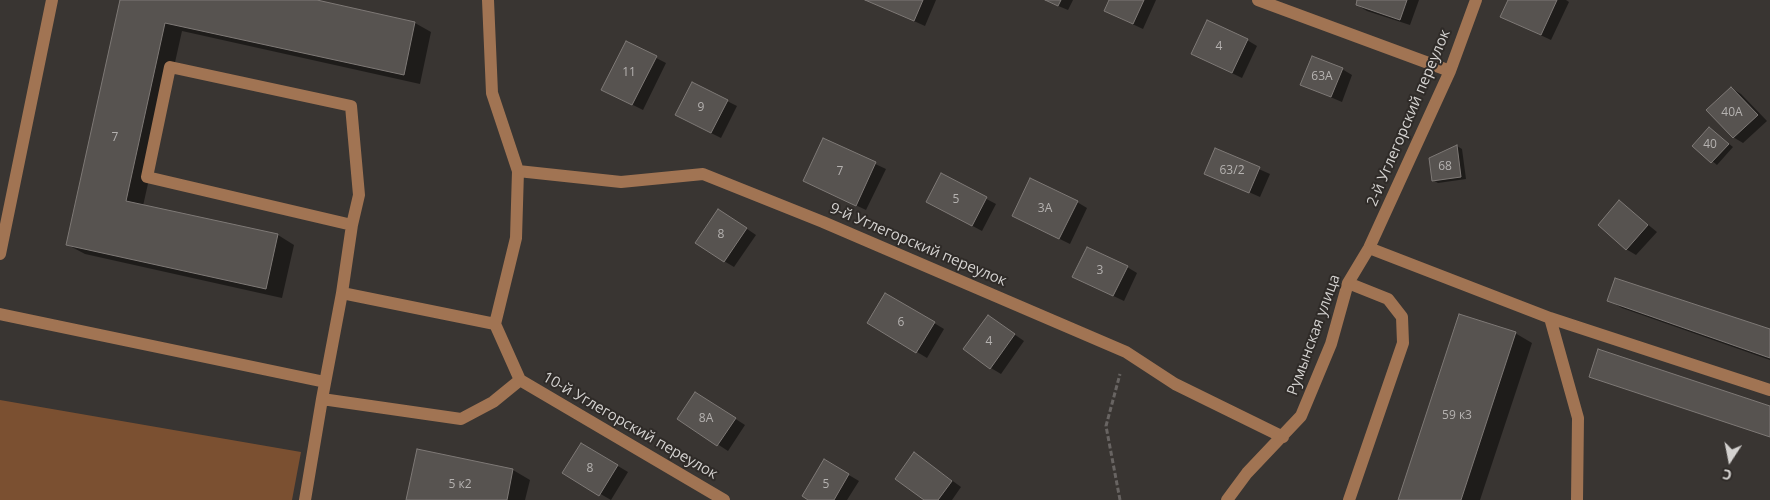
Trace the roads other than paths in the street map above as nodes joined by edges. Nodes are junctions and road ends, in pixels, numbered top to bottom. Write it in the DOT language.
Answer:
graph roads {
  1 [pos="52,0"];
  2 [pos="488,0"];
  3 [pos="1258,0"];
  4 [pos="1476,0"];
  5 [pos="1450,71"];
  6 [pos="518,171"];
  7 [pos="352,224"];
  8 [pos="1370,248"];
  9 [pos="0,254"];
  10 [pos="1348,283"];
  11 [pos="342,293"];
  12 [pos="0,314"];
  13 [pos="1550,318"];
  14 [pos="495,324"];
  15 [pos="520,380"];
  16 [pos="325,382"];
  17 [pos="1770,390"];
  18 [pos="322,398"];
  19 [pos="1283,437"];
  20 [pos="305,500"];
  21 [pos="724,500"];
  22 [pos="1227,500"];
  23 [pos="1349,500"];
  24 [pos="1577,500"];
  1 -- 9 [label="street"];
  2 -- 6 [label="street"];
  3 -- 5 [label="street"];
  4 -- 5 [label="street, 2-й Углегорский переулок"];
  5 -- 8 [label="street, 2-й Углегорский переулок"];
  6 -- 14 [label="street"];
  6 -- 19 [label="street, 9-й Углегорский переулок"];
  7 -- 7 [label="street"];
  7 -- 11 [label="street"];
  8 -- 10 [label="street, Румынская улица"];
  8 -- 13 [label="street"];
  10 -- 19 [label="street, Румынская улица"];
  10 -- 23 [label="street"];
  11 -- 14 [label="street"];
  11 -- 16 [label="street"];
  12 -- 16 [label="street"];
  13 -- 17 [label="street"];
  13 -- 24 [label="street"];
  14 -- 15 [label="street"];
  15 -- 18 [label="street"];
  15 -- 21 [label="street, 10-й Углегорский переулок"];
  16 -- 18 [label="street"];
  18 -- 20 [label="street"];
  19 -- 22 [label="street, Румынская улица"];
}
